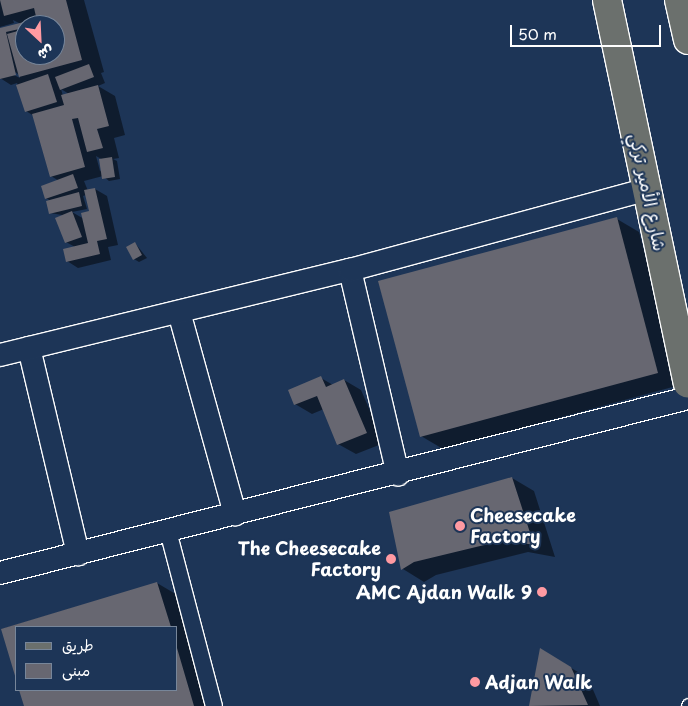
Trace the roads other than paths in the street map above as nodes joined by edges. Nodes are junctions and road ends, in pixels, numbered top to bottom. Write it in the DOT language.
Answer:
graph roads {
  1 [pos="607,0"];
  2 [pos="679,0"];
  3 [pos="688,40"];
  4 [pos="648,189"];
  5 [pos="350,270"];
  6 [pos="179,312"];
  7 [pos="29,348"];
  8 [pos="0,355"];
  9 [pos="688,384"];
  10 [pos="688,398"];
  11 [pos="398,474"];
  12 [pos="235,514"];
  13 [pos="168,531"];
  14 [pos="78,554"];
  15 [pos="0,573"];
  16 [pos="214,706"];
  1 -- 4 [label="main road, شارع الأمير تركي"];
  2 -- 3 [label="main road"];
  4 -- 5 [label="street"];
  4 -- 9 [label="main road, شارع الأمير تركي"];
  5 -- 6 [label="street"];
  5 -- 11 [label="street"];
  6 -- 7 [label="street"];
  6 -- 12 [label="street"];
  7 -- 8 [label="street"];
  7 -- 14 [label="street"];
  10 -- 11 [label="street"];
  11 -- 12 [label="street"];
  12 -- 13 [label="street"];
  13 -- 14 [label="street"];
  13 -- 16 [label="street"];
  14 -- 15 [label="street"];
}
